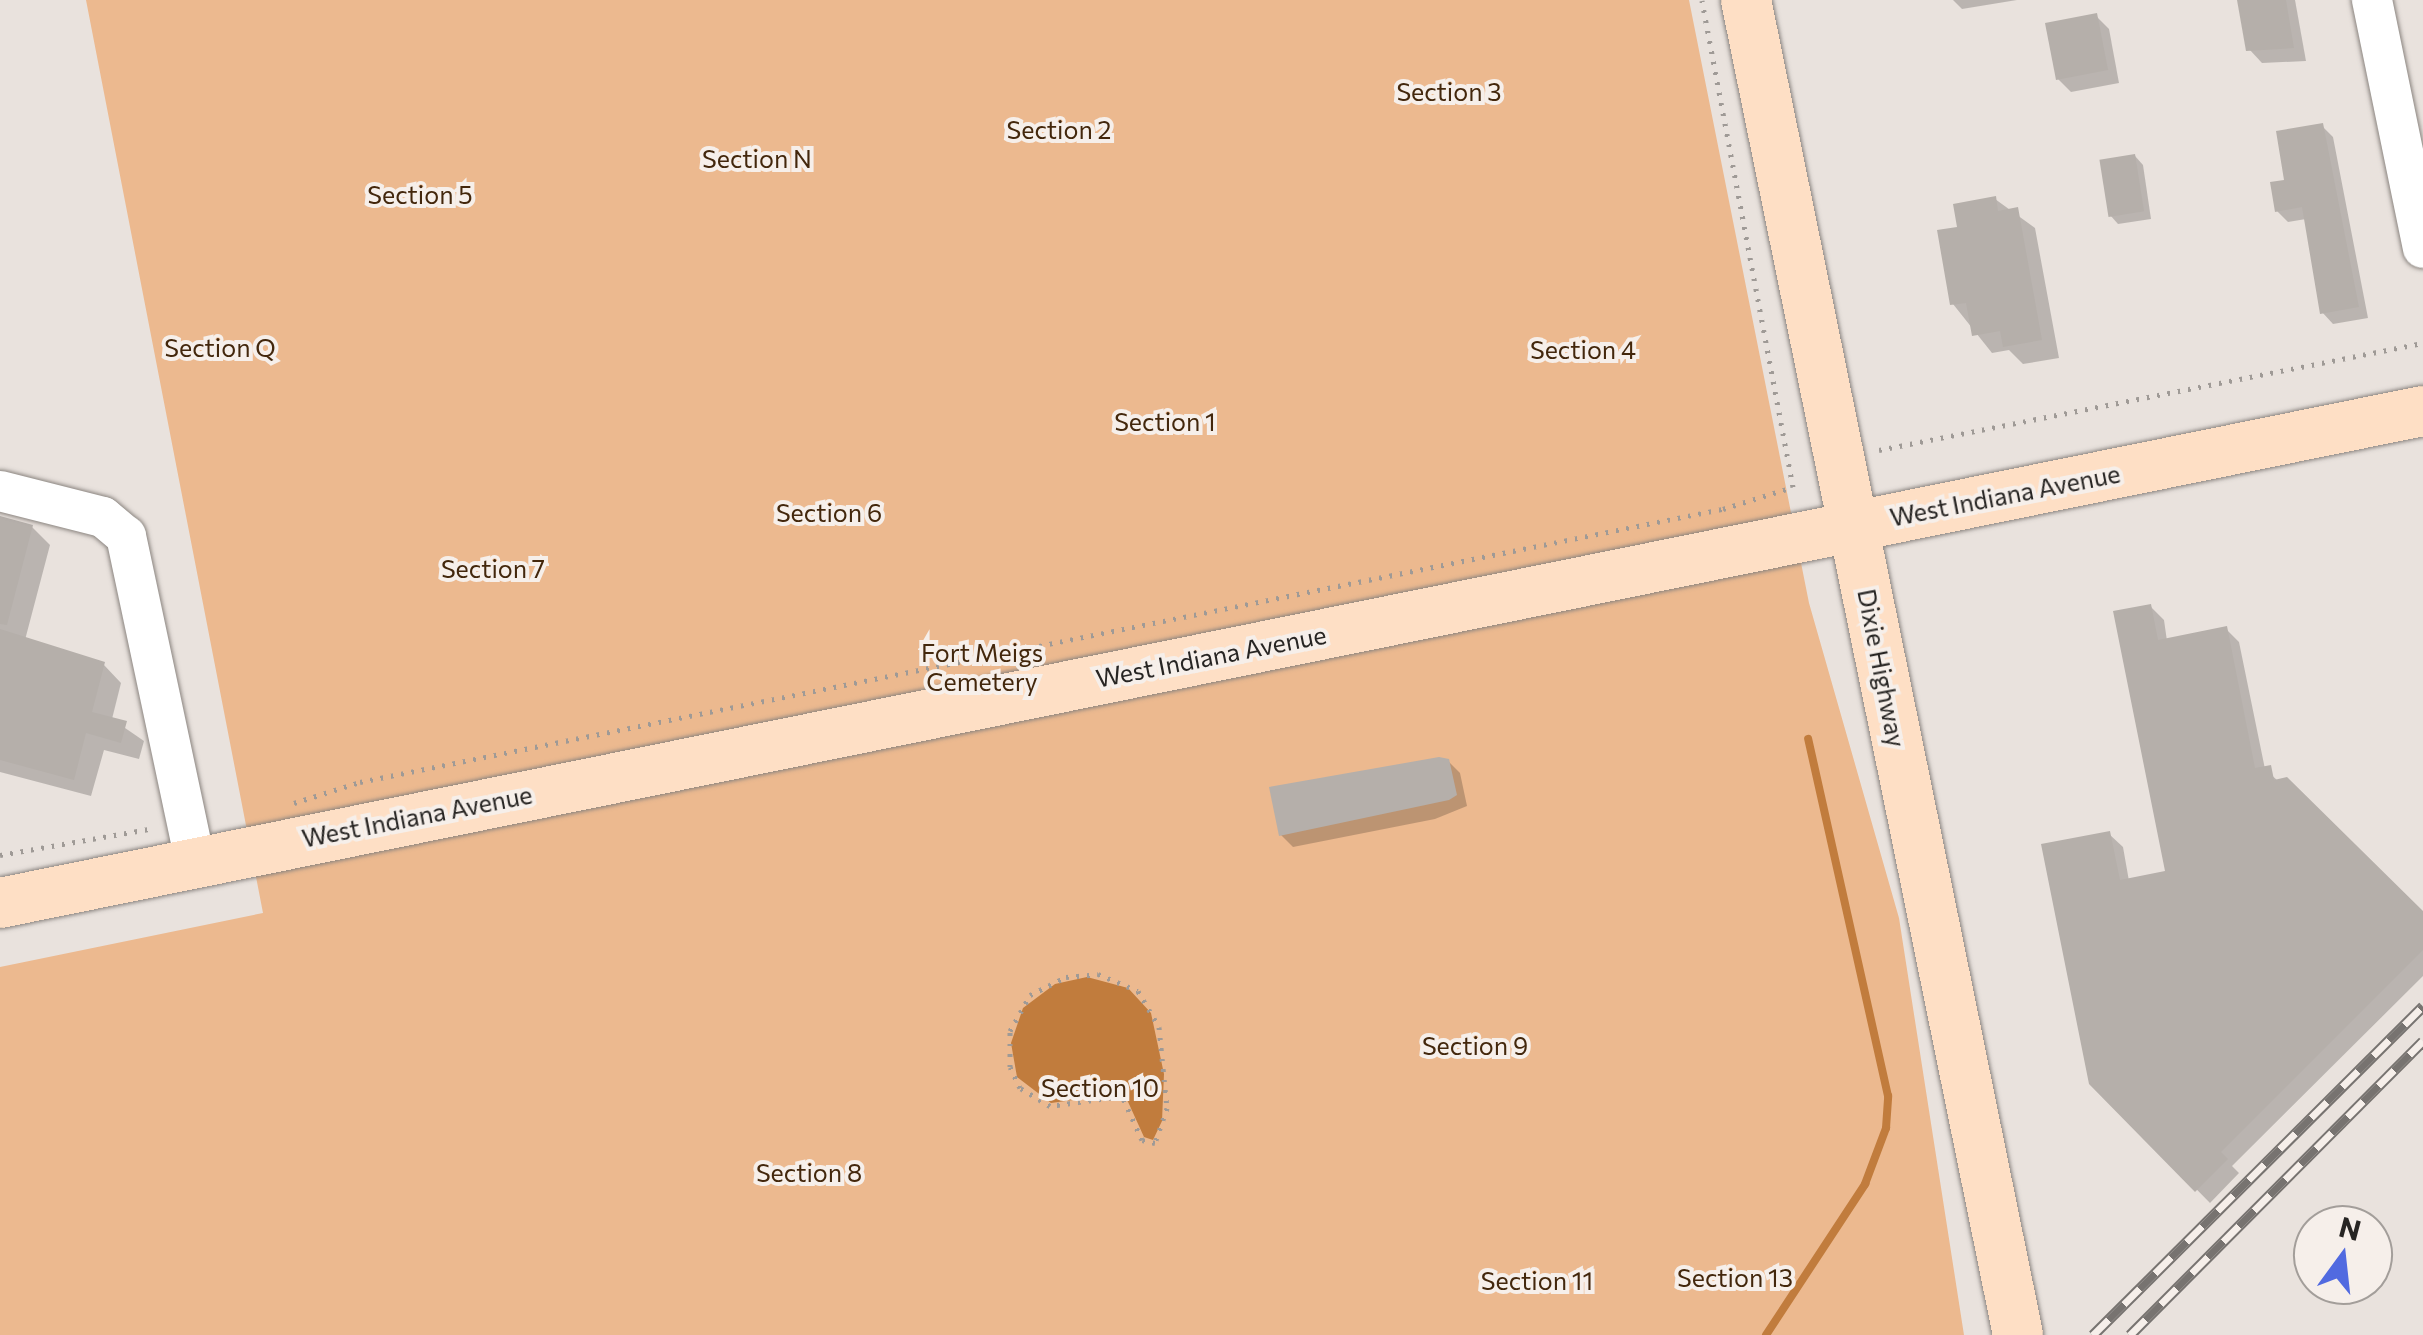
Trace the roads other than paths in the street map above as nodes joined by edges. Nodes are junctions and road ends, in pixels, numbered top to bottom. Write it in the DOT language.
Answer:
graph roads {
  1 [pos="1746,0"];
  2 [pos="2372,0"];
  3 [pos="2423,248"];
  4 [pos="2423,411"];
  5 [pos="0,491"];
  6 [pos="1854,526"];
  7 [pos="191,842"];
  8 [pos="0,903"];
  9 [pos="2018,1335"];
  1 -- 6 [label="main road, Dixie Highway"];
  2 -- 3 [label="street"];
  4 -- 6 [label="main road, West Indiana Avenue"];
  5 -- 7 [label="street"];
  6 -- 7 [label="main road, West Indiana Avenue"];
  6 -- 9 [label="main road, Dixie Highway"];
  7 -- 8 [label="main road, West Indiana Avenue"];
}
